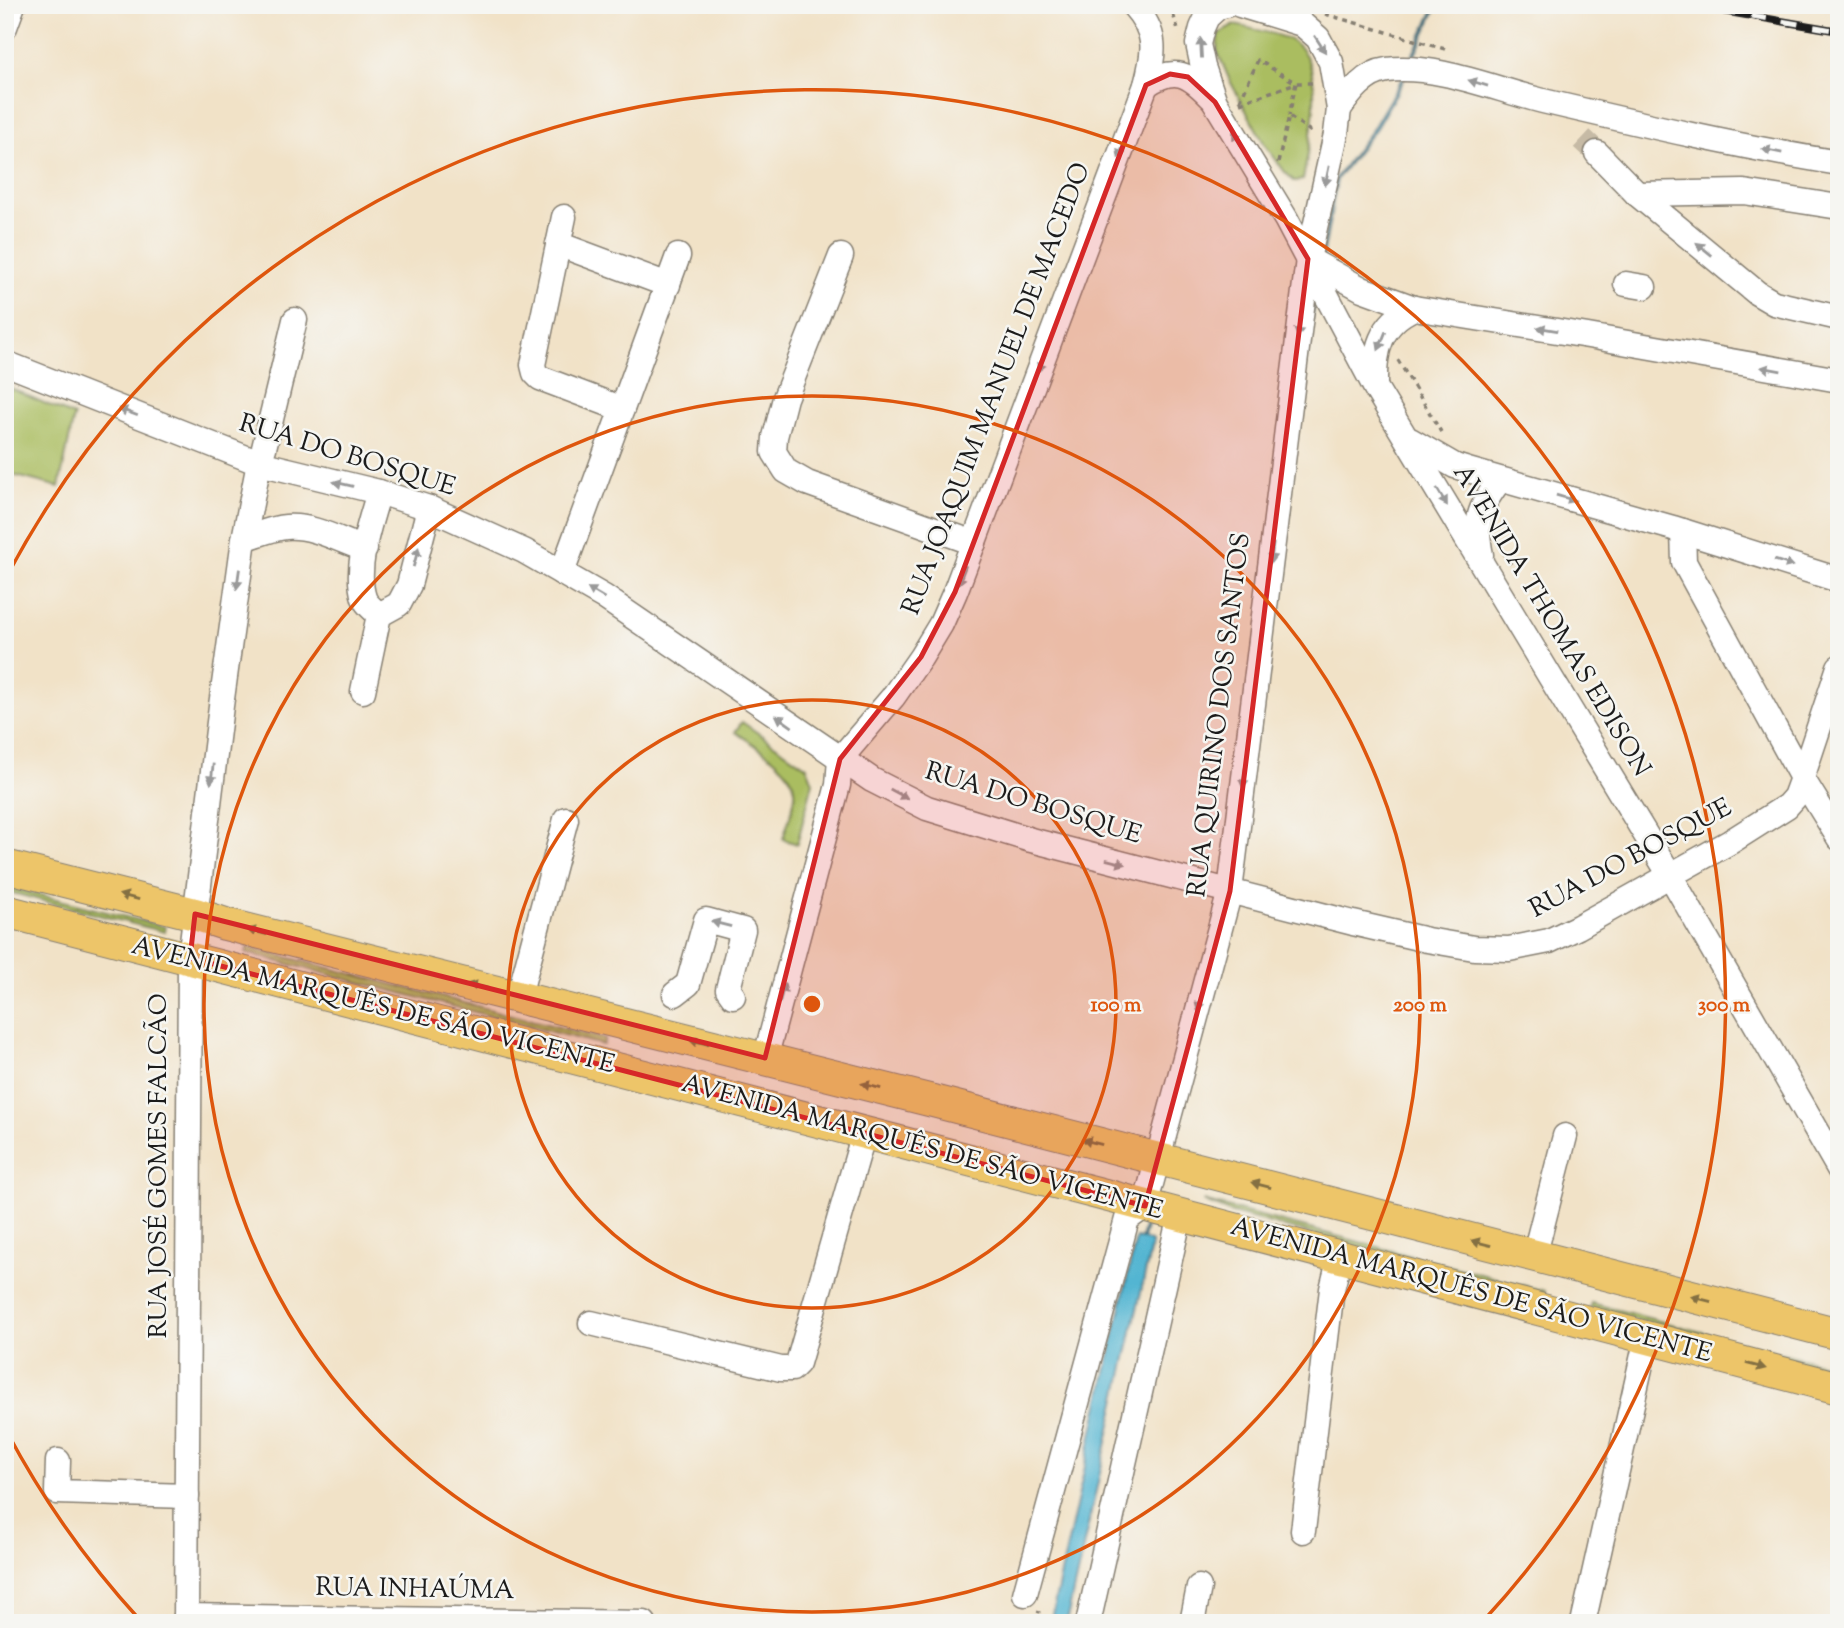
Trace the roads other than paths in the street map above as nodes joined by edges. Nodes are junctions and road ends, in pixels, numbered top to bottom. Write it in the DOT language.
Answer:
graph roads {
  1 [pos="13,5"];
  2 [pos="1133,5"];
  3 [pos="1226,5"];
  4 [pos="1240,5"];
  5 [pos="5,27"];
  6 [pos="1146,85"];
  7 [pos="1229,100"];
  8 [pos="1339,109"];
  9 [pos="1597,153"];
  10 [pos="1839,163"];
  11 [pos="1637,194"];
  12 [pos="1839,207"];
  13 [pos="564,217"];
  14 [pos="558,244"];
  15 [pos="678,256"];
  16 [pos="841,256"];
  17 [pos="1308,259"];
  18 [pos="668,285"];
  19 [pos="1414,308"];
  20 [pos="1839,318"];
  21 [pos="295,320"];
  22 [pos="5,363"];
  23 [pos="1839,380"];
  24 [pos="1376,387"];
  25 [pos="622,409"];
  26 [pos="1407,438"];
  27 [pos="259,463"];
  28 [pos="1500,480"];
  29 [pos="379,492"];
  30 [pos="429,508"];
  31 [pos="1683,531"];
  32 [pos="244,539"];
  33 [pos="974,543"];
  34 [pos="365,549"];
  35 [pos="1483,566"];
  36 [pos="562,573"];
  37 [pos="1839,580"];
  38 [pos="379,615"];
  39 [pos="1839,667"];
  40 [pos="363,691"];
  41 [pos="841,759"];
  42 [pos="1802,778"];
  43 [pos="566,819"];
  44 [pos="1839,838"];
  45 [pos="5,866"];
  46 [pos="1670,875"];
  47 [pos="1230,891"];
  48 [pos="5,911"];
  49 [pos="195,914"];
  50 [pos="190,958"];
  51 [pos="675,994"];
  52 [pos="519,996"];
  53 [pos="733,996"];
  54 [pos="765,1059"];
  55 [pos="864,1133"];
  56 [pos="1565,1136"];
  57 [pos="1158,1159"];
  58 [pos="1839,1169"];
  59 [pos="1145,1206"];
  60 [pos="1181,1215"];
  61 [pos="1534,1256"];
  62 [pos="1340,1257"];
  63 [pos="591,1323"];
  64 [pos="1839,1334"];
  65 [pos="1647,1337"];
  66 [pos="1839,1388"];
  67 [pos="58,1461"];
  68 [pos="187,1496"];
  69 [pos="1303,1531"];
  70 [pos="1199,1587"];
  71 [pos="1032,1601"];
  72 [pos="186,1620"];
  73 [pos="644,1623"];
  74 [pos="1088,1623"];
  75 [pos="1192,1623"];
  76 [pos="1583,1623"];
  1 -- 5 [label="street"];
  2 -- 6 [label="street, RUA JOAQUIM MANUEL DE MACEDO"];
  7 -- 3 [label="street, AVENIDA THOMAS EDISON, one-way"];
  4 -- 8 [label="street, one-way"];
  6 -- 7 [label="street, AVENIDA THOMAS EDISON"];
  6 -- 33 [label="street, RUA JOAQUIM MANUEL DE MACEDO, one-way"];
  17 -- 7 [label="street, AVENIDA THOMAS EDISON, one-way"];
  10 -- 8 [label="street, one-way"];
  8 -- 17 [label="street, RUA QUIRINO DOS SANTOS, one-way"];
  9 -- 11 [label="street"];
  11 -- 12 [label="street"];
  20 -- 11 [label="street, one-way"];
  13 -- 14 [label="street"];
  14 -- 18 [label="street"];
  14 -- 25 [label="street"];
  15 -- 18 [label="street"];
  16 -- 33 [label="street"];
  17 -- 19 [label="street"];
  17 -- 24 [label="street, AVENIDA THOMAS EDISON"];
  17 -- 47 [label="street, RUA QUIRINO DOS SANTOS, one-way"];
  18 -- 25 [label="street"];
  23 -- 19 [label="street, one-way"];
  19 -- 24 [label="street, one-way"];
  21 -- 27 [label="street, RUA JOSÉ GOMES FALCÃO"];
  27 -- 22 [label="street, RUA DO BOSQUE, one-way"];
  24 -- 26 [label="street, AVENIDA THOMAS EDISON"];
  25 -- 36 [label="street"];
  26 -- 28 [label="street"];
  26 -- 35 [label="street, AVENIDA THOMAS EDISON, one-way"];
  29 -- 27 [label="street, RUA DO BOSQUE, one-way"];
  27 -- 32 [label="street, RUA JOSÉ GOMES FALCÃO"];
  28 -- 31 [label="street, one-way"];
  28 -- 35 [label="street"];
  29 -- 30 [label="street, RUA DO BOSQUE"];
  29 -- 34 [label="street"];
  30 -- 36 [label="street, RUA DO BOSQUE"];
  38 -- 30 [label="street, one-way"];
  31 -- 37 [label="street, one-way"];
  31 -- 42 [label="street"];
  32 -- 34 [label="street"];
  32 -- 49 [label="street, RUA JOSÉ GOMES FALCÃO, one-way"];
  33 -- 41 [label="street, RUA JOAQUIM MANUEL DE MACEDO, one-way"];
  34 -- 38 [label="street"];
  35 -- 46 [label="street, AVENIDA THOMAS EDISON"];
  41 -- 36 [label="street, RUA DO BOSQUE, one-way"];
  38 -- 40 [label="street"];
  39 -- 42 [label="street, RUA DO BOSQUE"];
  41 -- 47 [label="street, RUA DO BOSQUE, one-way"];
  54 -- 41 [label="street, one-way"];
  42 -- 44 [label="street"];
  42 -- 46 [label="street, RUA DO BOSQUE"];
  43 -- 52 [label="street"];
  49 -- 45 [label="main road, AVENIDA MARQUÊS DE SÃO VICENTE, one-way"];
  46 -- 47 [label="street, RUA DO BOSQUE"];
  46 -- 58 [label="street, AVENIDA THOMAS EDISON"];
  47 -- 57 [label="street, RUA QUIRINO DOS SANTOS, one-way"];
  48 -- 50 [label="main road, AVENIDA MARQUÊS DE SÃO VICENTE"];
  49 -- 50 [label="street, RUA JOSÉ GOMES FALCÃO"];
  52 -- 49 [label="main road, AVENIDA MARQUÊS DE SÃO VICENTE, one-way"];
  50 -- 55 [label="main road, AVENIDA MARQUÊS DE SÃO VICENTE"];
  50 -- 68 [label="street, RUA JOSÉ GOMES FALCÃO"];
  53 -- 51 [label="street, one-way"];
  54 -- 52 [label="main road, AVENIDA MARQUÊS DE SÃO VICENTE, one-way"];
  57 -- 54 [label="main road, AVENIDA MARQUÊS DE SÃO VICENTE, one-way"];
  55 -- 59 [label="main road, AVENIDA MARQUÊS DE SÃO VICENTE"];
  55 -- 63 [label="street"];
  56 -- 61 [label="street"];
  57 -- 59 [label="street, RUA QUIRINO DOS SANTOS"];
  61 -- 57 [label="main road, AVENIDA MARQUÊS DE SÃO VICENTE, one-way"];
  59 -- 60 [label="main road, AVENIDA MARQUÊS DE SÃO VICENTE"];
  59 -- 71 [label="street, RUA QUIRINO DOS SANTOS"];
  60 -- 62 [label="main road, AVENIDA MARQUÊS DE SÃO VICENTE"];
  60 -- 74 [label="street"];
  64 -- 61 [label="main road, AVENIDA MARQUÊS DE SÃO VICENTE, one-way"];
  62 -- 65 [label="main road, AVENIDA MARQUÊS DE SÃO VICENTE"];
  62 -- 69 [label="street"];
  65 -- 66 [label="main road, AVENIDA MARQUÊS DE SÃO VICENTE, one-way"];
  65 -- 76 [label="street"];
  67 -- 68 [label="street"];
  68 -- 72 [label="street, RUA JOSÉ GOMES FALCÃO"];
  70 -- 75 [label="street"];
  72 -- 73 [label="street, RUA INHAÚMA"];
}
